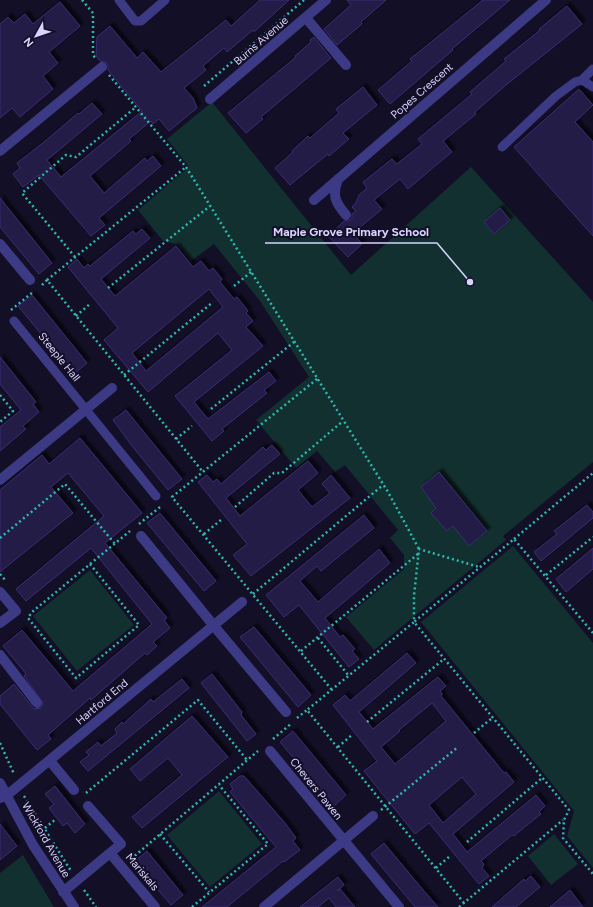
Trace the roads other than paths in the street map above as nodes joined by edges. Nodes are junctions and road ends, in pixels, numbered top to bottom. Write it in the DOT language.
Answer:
graph roads {
  1 [pos="120,0"];
  2 [pos="165,0"];
  3 [pos="326,0"];
  4 [pos="546,0"];
  5 [pos="306,18"];
  6 [pos="346,65"];
  7 [pos="102,67"];
  8 [pos="593,69"];
  9 [pos="582,80"];
  10 [pos="593,87"];
  11 [pos="210,99"];
  12 [pos="502,146"];
  13 [pos="0,151"];
  14 [pos="338,179"];
  15 [pos="314,200"];
  16 [pos="346,215"];
  17 [pos="0,244"];
  18 [pos="30,280"];
  19 [pos="14,321"];
  20 [pos="112,388"];
  21 [pos="86,409"];
  22 [pos="0,480"];
  23 [pos="156,496"];
  24 [pos="141,536"];
  25 [pos="0,592"];
  26 [pos="242,602"];
  27 [pos="0,623"];
  28 [pos="214,626"];
  29 [pos="0,655"];
  30 [pos="37,703"];
  31 [pos="286,712"];
  32 [pos="270,751"];
  33 [pos="50,761"];
  34 [pos="0,783"];
  35 [pos="74,790"];
  36 [pos="3,797"];
  37 [pos="88,806"];
  38 [pos="373,816"];
  39 [pos="344,841"];
  40 [pos="110,853"];
  41 [pos="63,892"];
  42 [pos="74,907"];
  43 [pos="155,907"];
  44 [pos="264,907"];
  45 [pos="398,907"];
  1 -- 2 [label="lane"];
  3 -- 5 [label="street, Burns Avenue"];
  4 -- 14 [label="street, Popes Crescent"];
  5 -- 6 [label="street"];
  5 -- 11 [label="street, Burns Avenue"];
  7 -- 13 [label="street"];
  8 -- 9 [label="lane"];
  9 -- 10 [label="lane"];
  9 -- 12 [label="lane"];
  14 -- 15 [label="street, Popes Crescent"];
  14 -- 16 [label="street"];
  17 -- 18 [label="street"];
  19 -- 21 [label="lane, Steeple Hall"];
  20 -- 21 [label="street"];
  21 -- 22 [label="street"];
  21 -- 23 [label="lane, Steeple Hall"];
  24 -- 28 [label="street"];
  25 -- 27 [label="street"];
  26 -- 28 [label="street, Hartford End"];
  28 -- 31 [label="street"];
  28 -- 33 [label="street, Hartford End"];
  29 -- 30 [label="street"];
  32 -- 39 [label="street, Chevers Pawen"];
  33 -- 35 [label="street"];
  33 -- 36 [label="street, Hartford End"];
  34 -- 36 [label="street, Wickford Avenue"];
  36 -- 41 [label="street, Wickford Avenue"];
  37 -- 40 [label="street, Mariskals"];
  38 -- 39 [label="street"];
  39 -- 44 [label="street"];
  39 -- 45 [label="street, Chevers Pawen"];
  40 -- 41 [label="street, Mariskals"];
  40 -- 43 [label="street, Mariskals"];
  41 -- 42 [label="street, Wickford Avenue"];
}
